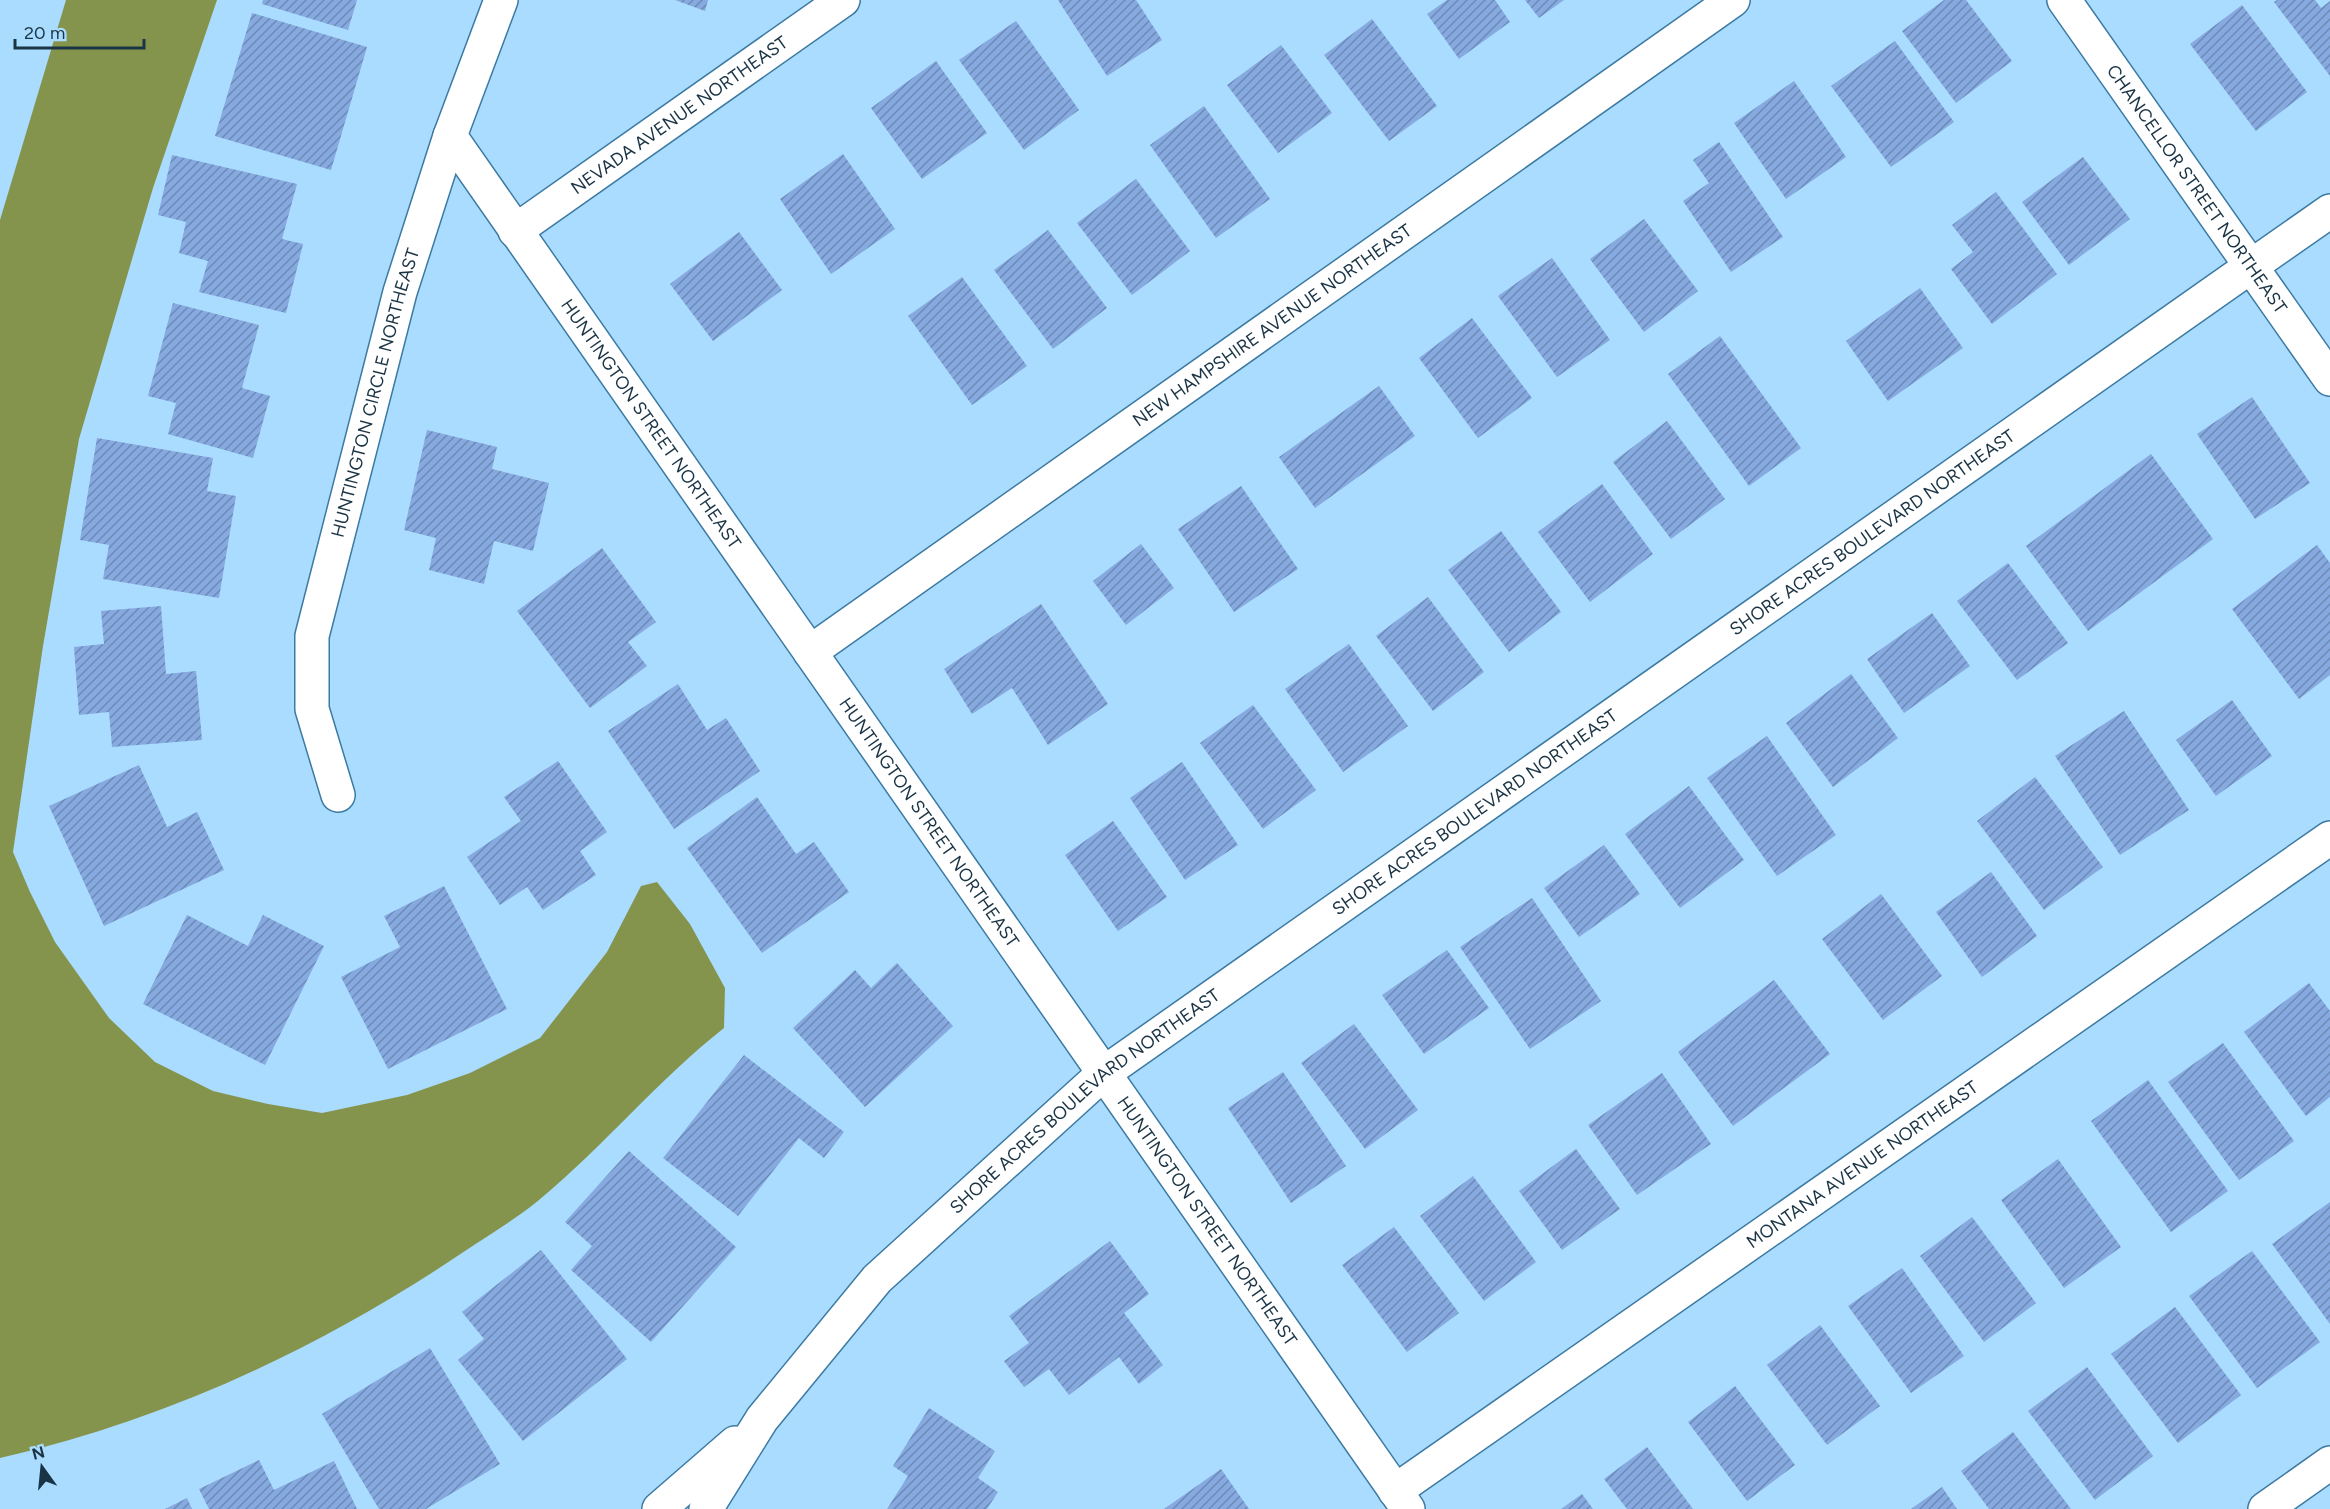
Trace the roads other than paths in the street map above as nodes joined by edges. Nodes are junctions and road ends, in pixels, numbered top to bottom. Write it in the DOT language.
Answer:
graph roads {
  1 [pos="501,0"];
  2 [pos="843,0"];
  3 [pos="1733,0"];
  4 [pos="2064,0"];
  5 [pos="450,136"];
  6 [pos="2330,211"];
  7 [pos="515,231"];
  8 [pos="2250,267"];
  9 [pos="2330,379"];
  10 [pos="810,652"];
  11 [pos="338,795"];
  12 [pos="2330,838"];
  13 [pos="1104,1073"];
  14 [pos="762,1419"];
  15 [pos="2330,1463"];
  16 [pos="1402,1500"];
  17 [pos="659,1509"];
  18 [pos="706,1509"];
  19 [pos="2265,1509"];
  1 -- 5 [label="street, HUNTINGTON CIRCLE NORTHEAST"];
  2 -- 7 [label="street, NEVADA AVENUE NORTHEAST"];
  3 -- 10 [label="street, NEW HAMPSHIRE AVENUE NORTHEAST"];
  4 -- 8 [label="street, CHANCELLOR STREET NORTHEAST"];
  5 -- 7 [label="street, HUNTINGTON STREET NORTHEAST"];
  5 -- 11 [label="street, HUNTINGTON CIRCLE NORTHEAST"];
  6 -- 8 [label="street, SHORE ACRES BOULEVARD NORTHEAST"];
  7 -- 10 [label="street, HUNTINGTON STREET NORTHEAST"];
  8 -- 9 [label="street, CHANCELLOR STREET NORTHEAST"];
  8 -- 13 [label="street, SHORE ACRES BOULEVARD NORTHEAST"];
  10 -- 13 [label="street, HUNTINGTON STREET NORTHEAST"];
  12 -- 16 [label="street, MONTANA AVENUE NORTHEAST"];
  13 -- 14 [label="street, SHORE ACRES BOULEVARD NORTHEAST"];
  13 -- 16 [label="street, HUNTINGTON STREET NORTHEAST"];
  14 -- 17 [label="street"];
  14 -- 18 [label="street, SHORE ACRES BOULEVARD NORTHEAST"];
  15 -- 19 [label="street"];
}
